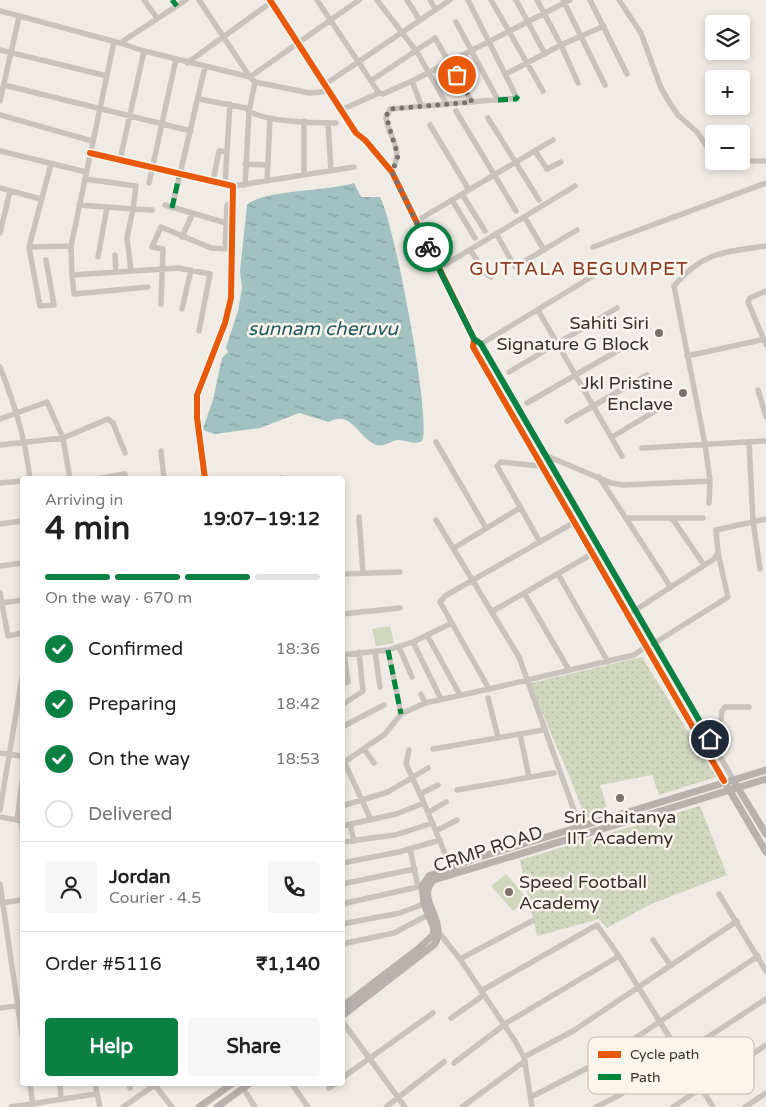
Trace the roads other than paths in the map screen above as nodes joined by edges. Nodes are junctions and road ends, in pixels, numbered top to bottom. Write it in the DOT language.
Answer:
graph roads {
  1 [pos="144,0"];
  2 [pos="172,0"];
  3 [pos="186,0"];
  4 [pos="200,0"];
  5 [pos="317,0"];
  6 [pos="359,0"];
  7 [pos="377,0"];
  8 [pos="406,0"];
  9 [pos="430,0"];
  10 [pos="450,0"];
  11 [pos="468,0"];
  12 [pos="491,0"];
  13 [pos="516,0"];
  14 [pos="538,0"];
  15 [pos="590,0"];
  16 [pos="618,0"];
  17 [pos="272,1"];
  18 [pos="566,1"];
  19 [pos="400,4"];
  20 [pos="177,6"];
  21 [pos="435,9"];
  22 [pos="0,11"];
  23 [pos="544,13"];
  24 [pos="19,17"];
  25 [pos="157,18"];
  26 [pos="419,19"];
  27 [pos="330,20"];
  28 [pos="456,22"];
  29 [pos="528,22"];
  30 [pos="604,26"];
  31 [pos="509,31"];
  32 [pos="400,32"];
  33 [pos="224,35"];
  34 [pos="582,37"];
  35 [pos="490,41"];
  36 [pos="117,42"];
  37 [pos="298,43"];
  38 [pos="561,46"];
  39 [pos="0,50"];
  40 [pos="144,51"];
  41 [pos="471,51"];
  42 [pos="417,52"];
  43 [pos="11,53"];
  44 [pos="545,54"];
  45 [pos="176,59"];
  46 [pos="359,60"];
  47 [pos="450,61"];
  48 [pos="187,63"];
  49 [pos="527,64"];
  50 [pos="205,67"];
  51 [pos="429,72"];
  52 [pos="506,74"];
  53 [pos="627,74"];
  54 [pos="2,75"];
  55 [pos="107,76"];
  56 [pos="250,77"];
  57 [pos="372,80"];
  58 [pos="412,81"];
  59 [pos="255,82"];
  60 [pos="578,83"];
  61 [pos="4,85"];
  62 [pos="324,85"];
  63 [pos="605,85"];
  64 [pos="328,91"];
  65 [pos="543,91"];
  66 [pos="379,93"];
  67 [pos="199,99"];
  68 [pos="498,100"];
  69 [pos="0,101"];
  70 [pos="446,102"];
  71 [pos="472,102"];
  72 [pos="230,104"];
  73 [pos="422,105"];
  74 [pos="101,107"];
  75 [pos="341,110"];
  76 [pos="456,111"];
  77 [pos="249,112"];
  78 [pos="0,115"];
  79 [pos="131,116"];
  80 [pos="270,118"];
  81 [pos="488,118"];
  82 [pos="304,121"];
  83 [pos="328,123"];
  84 [pos="336,123"];
  85 [pos="161,124"];
  86 [pos="430,125"];
  87 [pos="192,131"];
  88 [pos="553,140"];
  89 [pos="92,141"];
  90 [pos="705,144"];
  91 [pos="0,151"];
  92 [pos="535,151"];
  93 [pos="227,152"];
  94 [pos="90,153"];
  95 [pos="120,160"];
  96 [pos="750,161"];
  97 [pos="766,161"];
  98 [pos="561,162"];
  99 [pos="515,163"];
  100 [pos="51,164"];
  101 [pos="245,164"];
  102 [pos="268,165"];
  103 [pos="151,167"];
  104 [pos="354,167"];
  105 [pos="331,171"];
  106 [pos="391,172"];
  107 [pos="182,174"];
  108 [pos="495,175"];
  109 [pos="85,176"];
  110 [pos="304,176"];
  111 [pos="213,181"];
  112 [pos="267,181"];
  113 [pos="149,183"];
  114 [pos="225,183"];
  115 [pos="766,183"];
  116 [pos="245,185"];
  117 [pos="233,186"];
  118 [pos="575,186"];
  119 [pos="0,188"];
  120 [pos="469,190"];
  121 [pos="10,191"];
  122 [pos="462,194"];
  123 [pos="41,199"];
  124 [pos="452,200"];
  125 [pos="539,200"];
  126 [pos="232,202"];
  127 [pos="79,205"];
  128 [pos="165,205"];
  129 [pos="107,208"];
  130 [pos="172,208"];
  131 [pos="133,209"];
  132 [pos="152,210"];
  133 [pos="516,211"];
  134 [pos="192,215"];
  135 [pos="525,218"];
  136 [pos="416,222"];
  137 [pos="226,223"];
  138 [pos="577,230"];
  139 [pos="485,231"];
  140 [pos="0,233"];
  141 [pos="497,235"];
  142 [pos="182,237"];
  143 [pos="475,238"];
  144 [pos="71,246"];
  145 [pos="766,246"];
  146 [pos="29,247"];
  147 [pos="593,247"];
  148 [pos="544,250"];
  149 [pos="471,251"];
  150 [pos="115,256"];
  151 [pos="98,257"];
  152 [pos="46,260"];
  153 [pos="163,268"];
  154 [pos="438,269"];
  155 [pos="191,270"];
  156 [pos="131,271"];
  157 [pos="116,272"];
  158 [pos="72,275"];
  159 [pos="593,276"];
  160 [pos="491,277"];
  161 [pos="148,287"];
  162 [pos="766,291"];
  163 [pos="161,304"];
  164 [pos="616,308"];
  165 [pos="182,309"];
  166 [pos="538,310"];
  167 [pos="766,324"];
  168 [pos="758,328"];
  169 [pos="200,331"];
  170 [pos="474,339"];
  171 [pos="761,340"];
  172 [pos="631,343"];
  173 [pos="481,344"];
  174 [pos="557,344"];
  175 [pos="766,345"];
  176 [pos="687,356"];
  177 [pos="0,367"];
  178 [pos="509,372"];
  179 [pos="576,375"];
  180 [pos="647,375"];
  181 [pos="758,390"];
  182 [pos="527,403"];
  183 [pos="594,406"];
  184 [pos="662,407"];
  185 [pos="18,412"];
  186 [pos="766,417"];
  187 [pos="0,419"];
  188 [pos="567,421"];
  189 [pos="612,437"];
  190 [pos="63,438"];
  191 [pos="25,441"];
  192 [pos="766,441"];
  193 [pos="436,442"];
  194 [pos="748,442"];
  195 [pos="705,444"];
  196 [pos="0,445"];
  197 [pos="642,448"];
  198 [pos="160,451"];
  199 [pos="125,453"];
  200 [pos="547,456"];
  201 [pos="622,456"];
  202 [pos="540,466"];
  203 [pos="30,476"];
  204 [pos="69,476"];
  205 [pos="113,476"];
  206 [pos="125,476"];
  207 [pos="164,476"];
  208 [pos="204,476"];
  209 [pos="599,477"];
  210 [pos="20,481"];
  211 [pos="710,481"];
  212 [pos="0,483"];
  213 [pos="709,503"];
  214 [pos="520,508"];
  215 [pos="359,517"];
  216 [pos="626,518"];
  217 [pos="670,518"];
  218 [pos="703,518"];
  219 [pos="766,518"];
  220 [pos="436,520"];
  221 [pos="20,521"];
  222 [pos="754,521"];
  223 [pos="573,523"];
  224 [pos="0,524"];
  225 [pos="486,528"];
  226 [pos="540,542"];
  227 [pos="454,548"];
  228 [pos="718,553"];
  229 [pos="592,554"];
  230 [pos="20,563"];
  231 [pos="704,565"];
  232 [pos="0,566"];
  233 [pos="760,569"];
  234 [pos="400,572"];
  235 [pos="363,573"];
  236 [pos="345,574"];
  237 [pos="558,574"];
  238 [pos="473,580"];
  239 [pos="670,586"];
  240 [pos="0,593"];
  241 [pos="524,593"];
  242 [pos="20,600"];
  243 [pos="2,603"];
  244 [pos="400,608"];
  245 [pos="493,611"];
  246 [pos="634,611"];
  247 [pos="345,614"];
  248 [pos="452,623"];
  249 [pos="20,633"];
  250 [pos="427,635"];
  251 [pos="413,642"];
  252 [pos="653,644"];
  253 [pos="647,646"];
  254 [pos="400,647"];
  255 [pos="388,650"];
  256 [pos="375,651"];
  257 [pos="359,652"];
  258 [pos="345,655"];
  259 [pos="608,662"];
  260 [pos="345,666"];
  261 [pos="569,670"];
  262 [pos="412,677"];
  263 [pos="526,680"];
  264 [pos="345,683"];
  265 [pos="380,687"];
  266 [pos="488,689"];
  267 [pos="20,691"];
  268 [pos="421,694"];
  269 [pos="460,695"];
  270 [pos="488,698"];
  271 [pos="441,699"];
  272 [pos="345,703"];
  273 [pos="425,703"];
  274 [pos="384,704"];
  275 [pos="749,706"];
  276 [pos="401,714"];
  277 [pos="345,725"];
  278 [pos="543,730"];
  279 [pos="520,734"];
  280 [pos="498,737"];
  281 [pos="710,739"];
  282 [pos="364,749"];
  283 [pos="433,749"];
  284 [pos="409,750"];
  285 [pos="0,753"];
  286 [pos="10,754"];
  287 [pos="20,756"];
  288 [pos="345,758"];
  289 [pos="345,761"];
  290 [pos="374,763"];
  291 [pos="428,768"];
  292 [pos="766,770"];
  293 [pos="554,773"];
  294 [pos="529,777"];
  295 [pos="411,778"];
  296 [pos="733,779"];
  297 [pos="766,779"];
  298 [pos="724,781"];
  299 [pos="438,785"];
  300 [pos="738,787"];
  301 [pos="729,789"];
  302 [pos="456,790"];
  303 [pos="420,794"];
  304 [pos="363,799"];
  305 [pos="446,802"];
  306 [pos="424,803"];
  307 [pos="345,805"];
  308 [pos="0,810"];
  309 [pos="429,812"];
  310 [pos="0,817"];
  311 [pos="370,820"];
  312 [pos="457,820"];
  313 [pos="20,821"];
  314 [pos="433,823"];
  315 [pos="350,824"];
  316 [pos="345,825"];
  317 [pos="580,827"];
  318 [pos="436,831"];
  319 [pos="766,834"];
  320 [pos="440,840"];
  321 [pos="354,841"];
  322 [pos="345,842"];
  323 [pos="410,849"];
  324 [pos="766,852"];
  325 [pos="345,862"];
  326 [pos="451,868"];
  327 [pos="415,869"];
  328 [pos="345,883"];
  329 [pos="0,884"];
  330 [pos="420,886"];
  331 [pos="719,894"];
  332 [pos="20,900"];
  333 [pos="2,903"];
  334 [pos="345,903"];
  335 [pos="424,904"];
  336 [pos="428,915"];
  337 [pos="532,921"];
  338 [pos="736,921"];
  339 [pos="345,923"];
  340 [pos="440,934"];
  341 [pos="653,940"];
  342 [pos="345,943"];
  343 [pos="619,956"];
  344 [pos="758,956"];
  345 [pos="460,959"];
  346 [pos="671,966"];
  347 [pos="766,971"];
  348 [pos="639,988"];
  349 [pos="483,993"];
  350 [pos="766,999"];
  351 [pos="20,1005"];
  352 [pos="345,1005"];
  353 [pos="0,1008"];
  354 [pos="434,1013"];
  355 [pos="345,1014"];
  356 [pos="451,1018"];
  357 [pos="660,1021"];
  358 [pos="345,1025"];
  359 [pos="506,1026"];
  360 [pos="637,1037"];
  361 [pos="670,1037"];
  362 [pos="705,1037"];
  363 [pos="766,1045"];
  364 [pos="754,1053"];
  365 [pos="371,1058"];
  366 [pos="524,1059"];
  367 [pos="444,1062"];
  368 [pos="454,1063"];
  369 [pos="588,1068"];
  370 [pos="345,1076"];
  371 [pos="30,1086"];
  372 [pos="60,1086"];
  373 [pos="95,1086"];
  374 [pos="152,1086"];
  375 [pos="156,1086"];
  376 [pos="229,1086"];
  377 [pos="246,1086"];
  378 [pos="293,1086"];
  379 [pos="766,1093"];
  380 [pos="96,1094"];
  381 [pos="621,1094"];
  382 [pos="692,1094"];
  383 [pos="704,1094"];
  384 [pos="531,1097"];
  385 [pos="398,1098"];
  386 [pos="61,1099"];
  387 [pos="33,1105"];
  388 [pos="306,1106"];
  389 [pos="11,1107"];
  390 [pos="100,1107"];
  391 [pos="122,1107"];
  392 [pos="172,1107"];
  393 [pos="199,1107"];
  394 [pos="217,1107"];
  395 [pos="255,1107"];
  396 [pos="386,1107"];
  397 [pos="405,1107"];
  398 [pos="462,1107"];
  399 [pos="532,1107"];
  400 [pos="596,1107"];
  401 [pos="673,1107"];
  402 [pos="712,1107"];
  403 [pos="745,1107"];
  1 -- 25 [label="street"];
  2 -- 20 [label="street"];
  3 -- 20 [label="street"];
  4 -- 33 [label="street"];
  5 -- 27 [label="street"];
  6 -- 27 [label="street"];
  7 -- 32 [label="street"];
  8 -- 19 [label="street"];
  8 -- 26 [label="street"];
  9 -- 21 [label="street"];
  10 -- 21 [label="street"];
  11 -- 35 [label="street"];
  12 -- 31 [label="street"];
  13 -- 29 [label="street"];
  14 -- 23 [label="street"];
  15 -- 30 [label="street"];
  16 -- 90 [label="street"];
  17 -- 33 [label="street"];
  17 -- 37 [label="street"];
  18 -- 23 [label="street"];
  18 -- 34 [label="street"];
  20 -- 25 [label="street"];
  21 -- 26 [label="street"];
  22 -- 24 [label="street"];
  23 -- 29 [label="street"];
  23 -- 38 [label="street"];
  24 -- 36 [label="street"];
  24 -- 43 [label="street"];
  25 -- 36 [label="street"];
  26 -- 32 [label="street"];
  27 -- 37 [label="street"];
  27 -- 46 [label="street"];
  28 -- 41 [label="street"];
  29 -- 31 [label="street"];
  29 -- 44 [label="street"];
  30 -- 34 [label="street"];
  30 -- 53 [label="street"];
  31 -- 35 [label="street"];
  31 -- 49 [label="street"];
  32 -- 42 [label="street"];
  32 -- 46 [label="street"];
  33 -- 48 [label="street"];
  33 -- 56 [label="street"];
  34 -- 38 [label="street"];
  34 -- 63 [label="street"];
  35 -- 41 [label="street"];
  35 -- 52 [label="street"];
  36 -- 40 [label="street"];
  36 -- 55 [label="street"];
  37 -- 56 [label="street"];
  37 -- 62 [label="street"];
  38 -- 44 [label="street"];
  38 -- 60 [label="street"];
  39 -- 43 [label="street"];
  40 -- 45 [label="street"];
  40 -- 79 [label="street"];
  41 -- 47 [label="street"];
  41 -- 68 [label="street"];
  42 -- 47 [label="street"];
  42 -- 51 [label="street"];
  42 -- 57 [label="street"];
  43 -- 54 [label="street"];
  43 -- 55 [label="street"];
  44 -- 49 [label="street"];
  45 -- 48 [label="street"];
  45 -- 85 [label="street"];
  46 -- 57 [label="street"];
  46 -- 62 [label="street"];
  47 -- 51 [label="street"];
  47 -- 71 [label="street"];
  48 -- 50 [label="street"];
  49 -- 52 [label="street"];
  49 -- 65 [label="street"];
  50 -- 56 [label="street"];
  50 -- 67 [label="street"];
  51 -- 58 [label="street"];
  51 -- 70 [label="street"];
  52 -- 68 [label="street"];
  54 -- 61 [label="street"];
  55 -- 74 [label="street"];
  56 -- 59 [label="street"];
  57 -- 66 [label="street"];
  58 -- 66 [label="street"];
  58 -- 73 [label="street"];
  59 -- 64 [label="street"];
  59 -- 77 [label="street"];
  61 -- 69 [label="street"];
  61 -- 74 [label="street"];
  62 -- 64 [label="street"];
  64 -- 75 [label="street"];
  66 -- 75 [label="street"];
  67 -- 72 [label="street"];
  67 -- 87 [label="street"];
  68 -- 71 [label="street"];
  70 -- 71 [label="street"];
  70 -- 73 [label="street"];
  72 -- 77 [label="street"];
  72 -- 93 [label="street"];
  73 -- 106 [label="street"];
  74 -- 79 [label="street"];
  74 -- 89 [label="street"];
  75 -- 106 [label="street"];
  76 -- 108 [label="street"];
  77 -- 80 [label="street"];
  77 -- 101 [label="street"];
  78 -- 89 [label="street"];
  79 -- 85 [label="street"];
  79 -- 95 [label="street"];
  80 -- 82 [label="street"];
  80 -- 102 [label="street"];
  81 -- 99 [label="street"];
  82 -- 83 [label="street"];
  82 -- 110 [label="street"];
  83 -- 84 [label="street"];
  83 -- 105 [label="street"];
  85 -- 87 [label="street"];
  85 -- 103 [label="street"];
  86 -- 120 [label="street"];
  87 -- 107 [label="street"];
  88 -- 92 [label="street"];
  89 -- 94 [label="street"];
  91 -- 100 [label="street"];
  92 -- 98 [label="street"];
  92 -- 99 [label="street"];
  93 -- 111 [label="street"];
  93 -- 114 [label="street"];
  94 -- 95 [label="street"];
  94 -- 109 [label="street"];
  95 -- 103 [label="street"];
  96 -- 97 [label="street"];
  99 -- 108 [label="street"];
  99 -- 125 [label="street"];
  100 -- 109 [label="street"];
  100 -- 123 [label="street"];
  101 -- 102 [label="street"];
  101 -- 116 [label="street"];
  102 -- 112 [label="street"];
  103 -- 107 [label="street"];
  103 -- 113 [label="street"];
  104 -- 105 [label="street"];
  105 -- 110 [label="street"];
  106 -- 136 [label="street"];
  107 -- 111 [label="street"];
  107 -- 130 [label="street"];
  108 -- 120 [label="street"];
  108 -- 133 [label="street"];
  109 -- 127 [label="street"];
  109 -- 131 [label="street"];
  110 -- 112 [label="street"];
  111 -- 114 [label="street"];
  112 -- 116 [label="street"];
  114 -- 117 [label="street"];
  115 -- 147 [label="street"];
  116 -- 117 [label="street"];
  117 -- 126 [label="street"];
  118 -- 135 [label="street"];
  119 -- 121 [label="street"];
  120 -- 122 [label="street"];
  121 -- 123 [label="street"];
  121 -- 140 [label="street"];
  122 -- 124 [label="street"];
  122 -- 139 [label="street"];
  123 -- 146 [label="street"];
  124 -- 136 [label="street"];
  124 -- 143 [label="street"];
  126 -- 137 [label="street"];
  126 -- 208 [label="street"];
  127 -- 129 [label="street"];
  127 -- 144 [label="street"];
  128 -- 130 [label="street"];
  129 -- 131 [label="street"];
  129 -- 151 [label="street"];
  130 -- 134 [label="street"];
  131 -- 132 [label="street"];
  131 -- 156 [label="street"];
  134 -- 137 [label="street"];
  134 -- 142 [label="street"];
  135 -- 141 [label="street"];
  135 -- 148 [label="street"];
  136 -- 154 [label="street"];
  137 -- 142 [label="street"];
  138 -- 148 [label="street"];
  141 -- 148 [label="street"];
  141 -- 149 [label="street"];
  142 -- 153 [label="street"];
  144 -- 146 [label="street"];
  144 -- 158 [label="street"];
  145 -- 176 [label="street"];
  146 -- 152 [label="street"];
  149 -- 154 [label="street"];
  149 -- 160 [label="street"];
  150 -- 157 [label="street"];
  153 -- 155 [label="street"];
  153 -- 156 [label="street"];
  153 -- 163 [label="street"];
  154 -- 170 [label="street"];
  155 -- 165 [label="street"];
  155 -- 169 [label="street"];
  156 -- 157 [label="street"];
  157 -- 158 [label="street"];
  158 -- 161 [label="street"];
  159 -- 166 [label="street"];
  162 -- 168 [label="street"];
  164 -- 174 [label="street"];
  166 -- 173 [label="street"];
  166 -- 174 [label="street"];
  167 -- 168 [label="street"];
  168 -- 175 [label="street"];
  170 -- 173 [label="street"];
  170 -- 202 [label="street"];
  171 -- 176 [label="street"];
  172 -- 179 [label="street"];
  173 -- 200 [label="street"];
  174 -- 178 [label="street"];
  174 -- 179 [label="street"];
  176 -- 195 [label="street"];
  177 -- 185 [label="street"];
  179 -- 182 [label="street"];
  179 -- 183 [label="street"];
  180 -- 183 [label="street"];
  181 -- 186 [label="street"];
  183 -- 188 [label="street"];
  183 -- 189 [label="street"];
  184 -- 189 [label="street"];
  185 -- 187 [label="street"];
  185 -- 190 [label="street"];
  185 -- 191 [label="street"];
  189 -- 201 [label="street"];
  190 -- 191 [label="street"];
  190 -- 199 [label="street"];
  190 -- 204 [label="street"];
  191 -- 196 [label="street"];
  191 -- 203 [label="street"];
  192 -- 194 [label="street"];
  193 -- 225 [label="street"];
  194 -- 195 [label="street"];
  194 -- 222 [label="street"];
  195 -- 197 [label="street"];
  195 -- 211 [label="street"];
  198 -- 207 [label="street"];
  200 -- 209 [label="street"];
  200 -- 246 [label="street"];
  202 -- 214 [label="street"];
  202 -- 223 [label="street"];
  205 -- 206 [label="street"];
  209 -- 211 [label="street"];
  209 -- 216 [label="street"];
  210 -- 212 [label="street"];
  211 -- 213 [label="street"];
  214 -- 225 [label="street"];
  214 -- 226 [label="street"];
  215 -- 235 [label="street"];
  216 -- 217 [label="street"];
  216 -- 239 [label="street"];
  217 -- 218 [label="street"];
  217 -- 231 [label="street"];
  219 -- 222 [label="street"];
  220 -- 227 [label="street"];
  221 -- 224 [label="street"];
  222 -- 228 [label="street"];
  222 -- 233 [label="street"];
  223 -- 226 [label="street"];
  223 -- 229 [label="street"];
  225 -- 227 [label="street"];
  226 -- 238 [label="street"];
  227 -- 238 [label="street"];
  228 -- 231 [label="street"];
  228 -- 252 [label="street"];
  229 -- 237 [label="street"];
  229 -- 253 [label="street"];
  230 -- 232 [label="street"];
  231 -- 239 [label="street"];
  234 -- 235 [label="street"];
  235 -- 236 [label="street"];
  237 -- 241 [label="street"];
  237 -- 259 [label="street"];
  238 -- 245 [label="street"];
  238 -- 248 [label="street"];
  239 -- 246 [label="street"];
  240 -- 243 [label="street"];
  241 -- 245 [label="street"];
  241 -- 261 [label="street"];
  242 -- 243 [label="street"];
  243 -- 249 [label="street"];
  244 -- 247 [label="street"];
  245 -- 263 [label="street"];
  246 -- 252 [label="street"];
  248 -- 250 [label="street"];
  248 -- 266 [label="street"];
  250 -- 251 [label="street"];
  250 -- 269 [label="street"];
  251 -- 254 [label="street"];
  251 -- 271 [label="street"];
  252 -- 281 [label="street"];
  253 -- 259 [label="street"];
  253 -- 298 [label="street"];
  254 -- 255 [label="street"];
  254 -- 262 [label="street"];
  255 -- 256 [label="street"];
  255 -- 276 [label="street"];
  256 -- 257 [label="street"];
  256 -- 265 [label="street"];
  257 -- 258 [label="street"];
  257 -- 272 [label="street"];
  259 -- 261 [label="street"];
  260 -- 264 [label="street"];
  261 -- 263 [label="street"];
  263 -- 266 [label="street"];
  263 -- 278 [label="street"];
  266 -- 269 [label="street"];
  267 -- 286 [label="street"];
  268 -- 273 [label="street"];
  269 -- 271 [label="street"];
  270 -- 280 [label="street"];
  271 -- 273 [label="street"];
  273 -- 276 [label="street"];
  274 -- 277 [label="street"];
  275 -- 281 [label="street"];
  276 -- 282 [label="street"];
  278 -- 279 [label="street"];
  278 -- 317 [label="street"];
  279 -- 280 [label="street"];
  279 -- 294 [label="street"];
  280 -- 283 [label="street"];
  281 -- 296 [label="street"];
  282 -- 288 [label="street"];
  282 -- 290 [label="street"];
  284 -- 295 [label="street"];
  285 -- 286 [label="street"];
  286 -- 287 [label="street"];
  286 -- 308 [label="street"];
  289 -- 304 [label="street"];
  291 -- 295 [label="street"];
  292 -- 296 [label="main road, CRMP ROAD"];
  293 -- 294 [label="street"];
  294 -- 302 [label="street"];
  295 -- 303 [label="street"];
  295 -- 304 [label="street"];
  296 -- 298 [label="main road, CRMP ROAD"];
  296 -- 300 [label="main road"];
  297 -- 300 [label="main road"];
  298 -- 301 [label="main road"];
  298 -- 317 [label="main road, CRMP ROAD"];
  299 -- 303 [label="street"];
  300 -- 301 [label="main road"];
  300 -- 319 [label="main road"];
  301 -- 324 [label="main road"];
  301 -- 340 [label="main road, CRMP ROAD"];
  303 -- 306 [label="street"];
  304 -- 307 [label="street"];
  304 -- 311 [label="street"];
  305 -- 309 [label="street"];
  306 -- 309 [label="street"];
  306 -- 311 [label="street"];
  309 -- 314 [label="street"];
  310 -- 313 [label="street"];
  311 -- 315 [label="street"];
  312 -- 318 [label="street"];
  314 -- 318 [label="street"];
  314 -- 321 [label="street"];
  315 -- 316 [label="street"];
  315 -- 321 [label="street"];
  317 -- 326 [label="main road, CRMP ROAD"];
  318 -- 320 [label="street"];
  320 -- 323 [label="street"];
  320 -- 326 [label="street"];
  321 -- 322 [label="street"];
  323 -- 325 [label="street"];
  323 -- 327 [label="street"];
  326 -- 330 [label="main road, CRMP ROAD"];
  327 -- 328 [label="street"];
  327 -- 330 [label="street"];
  329 -- 333 [label="street"];
  330 -- 334 [label="street"];
  330 -- 335 [label="main road, CRMP ROAD"];
  331 -- 338 [label="street"];
  332 -- 333 [label="street"];
  333 -- 351 [label="street"];
  335 -- 336 [label="main road, CRMP ROAD"];
  335 -- 339 [label="street"];
  336 -- 342 [label="street"];
  336 -- 352 [label="main road, CRMP ROAD"];
  337 -- 345 [label="street"];
  338 -- 344 [label="street"];
  338 -- 346 [label="street"];
  340 -- 345 [label="street"];
  340 -- 355 [label="main road"];
  341 -- 346 [label="street"];
  343 -- 348 [label="street"];
  343 -- 349 [label="street"];
  343 -- 359 [label="street"];
  344 -- 347 [label="street"];
  344 -- 357 [label="street"];
  345 -- 349 [label="street"];
  346 -- 348 [label="street"];
  348 -- 357 [label="street"];
  348 -- 366 [label="street"];
  349 -- 356 [label="street"];
  349 -- 359 [label="street"];
  350 -- 362 [label="street"];
  351 -- 353 [label="street"];
  354 -- 365 [label="street"];
  357 -- 360 [label="street"];
  357 -- 361 [label="street"];
  358 -- 365 [label="street"];
  359 -- 366 [label="street"];
  359 -- 368 [label="street"];
  363 -- 364 [label="street"];
  365 -- 370 [label="street"];
  365 -- 385 [label="street"];
  366 -- 384 [label="street"];
  366 -- 398 [label="street"];
  367 -- 385 [label="street"];
  369 -- 384 [label="street"];
  371 -- 387 [label="street"];
  372 -- 386 [label="street"];
  373 -- 380 [label="street"];
  374 -- 391 [label="street"];
  375 -- 392 [label="street"];
  376 -- 393 [label="main road"];
  377 -- 394 [label="main road"];
  377 -- 395 [label="street"];
  378 -- 388 [label="street"];
  379 -- 403 [label="street"];
  380 -- 386 [label="street"];
  380 -- 390 [label="street"];
  381 -- 400 [label="street"];
  382 -- 401 [label="street"];
  383 -- 402 [label="street"];
  384 -- 399 [label="street"];
  385 -- 396 [label="street"];
  385 -- 397 [label="street"];
  386 -- 387 [label="street"];
  387 -- 389 [label="street"];
}
